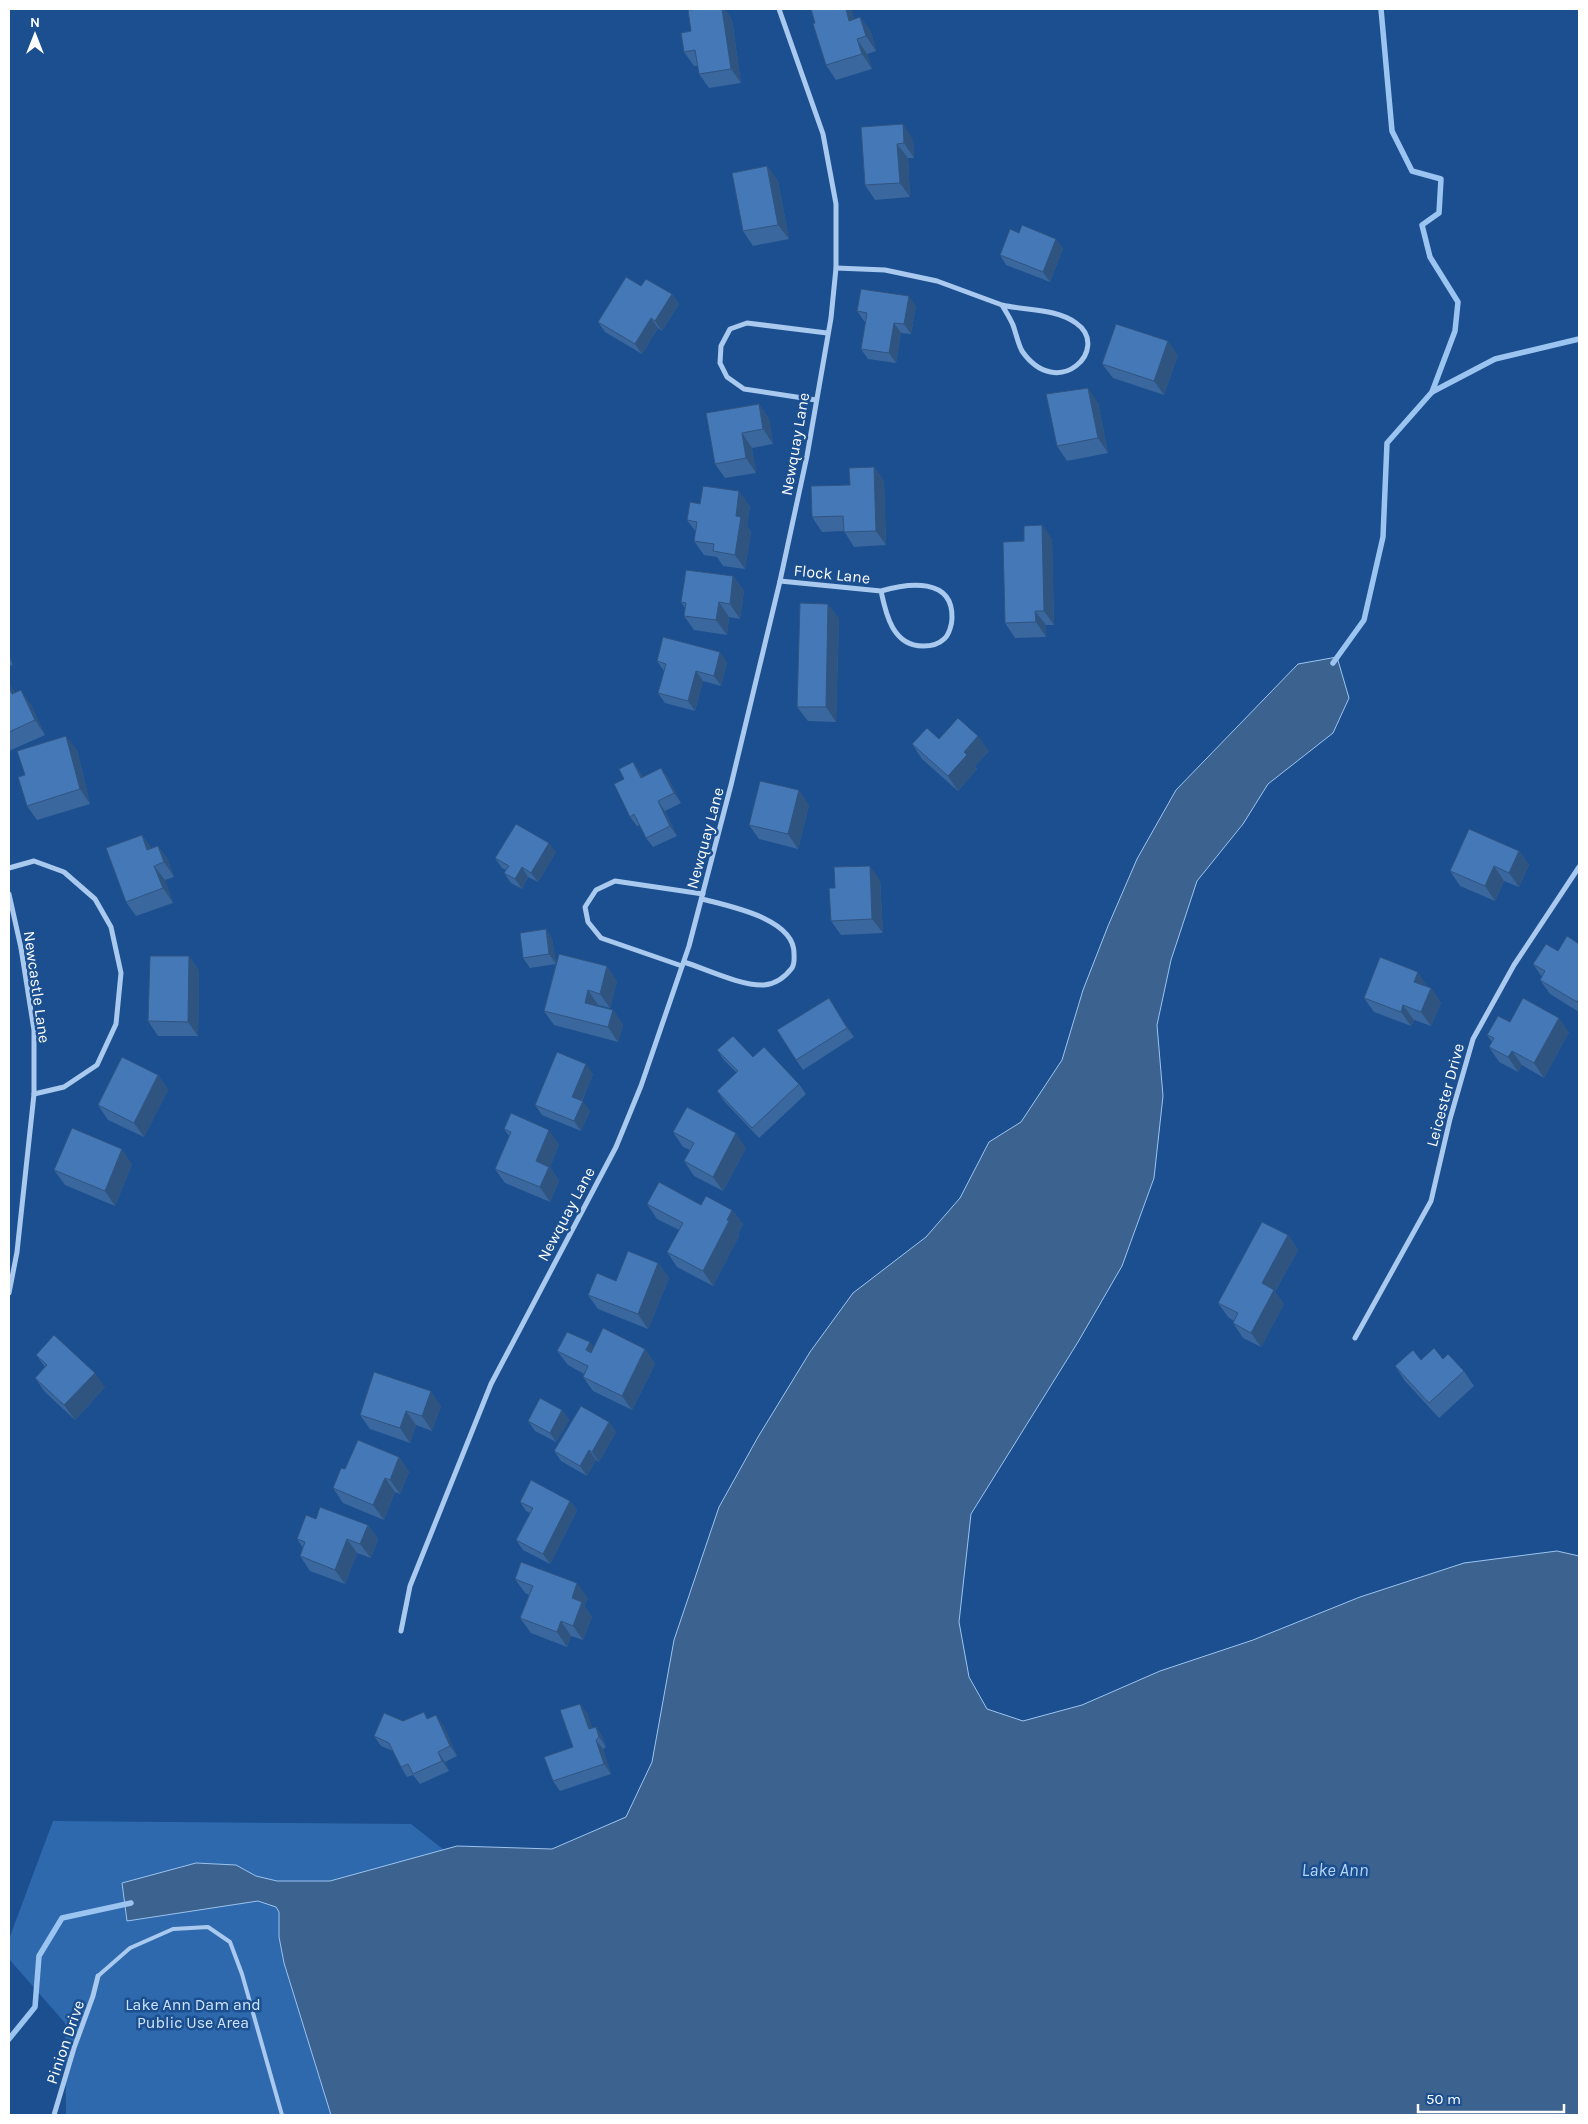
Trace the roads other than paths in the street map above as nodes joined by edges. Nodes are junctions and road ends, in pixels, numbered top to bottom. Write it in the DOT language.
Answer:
graph roads {
  1 [pos="779,9"];
  2 [pos="836,268"];
  3 [pos="1002,305"];
  4 [pos="827,333"];
  5 [pos="816,400"];
  6 [pos="780,581"];
  7 [pos="881,591"];
  8 [pos="1579,867"];
  9 [pos="9,868"];
  10 [pos="9,894"];
  11 [pos="702,896"];
  12 [pos="683,964"];
  13 [pos="34,1094"];
  14 [pos="9,1293"];
  15 [pos="1356,1338"];
  16 [pos="401,1631"];
  17 [pos="98,1976"];
  18 [pos="54,2115"];
  19 [pos="282,2115"];
  1 -- 2 [label="street, Newquay Lane"];
  2 -- 3 [label="street"];
  2 -- 4 [label="street, Newquay Lane"];
  3 -- 3 [label="street"];
  4 -- 5 [label="street, Newquay Lane"];
  4 -- 5 [label="street"];
  5 -- 6 [label="street, Newquay Lane"];
  6 -- 7 [label="street, Flock Lane"];
  6 -- 11 [label="street, Newquay Lane"];
  7 -- 7 [label="street, Flock Lane"];
  8 -- 15 [label="street, Leicester Drive"];
  9 -- 13 [label="street"];
  10 -- 13 [label="street, Newcastle Lane"];
  11 -- 12 [label="street, Newquay Lane"];
  11 -- 12 [label="street"];
  11 -- 12 [label="street"];
  12 -- 16 [label="street, Newquay Lane"];
  13 -- 14 [label="street, Newcastle Lane"];
  17 -- 18 [label="street, Pinion Drive"];
  17 -- 19 [label="lane"];
}
